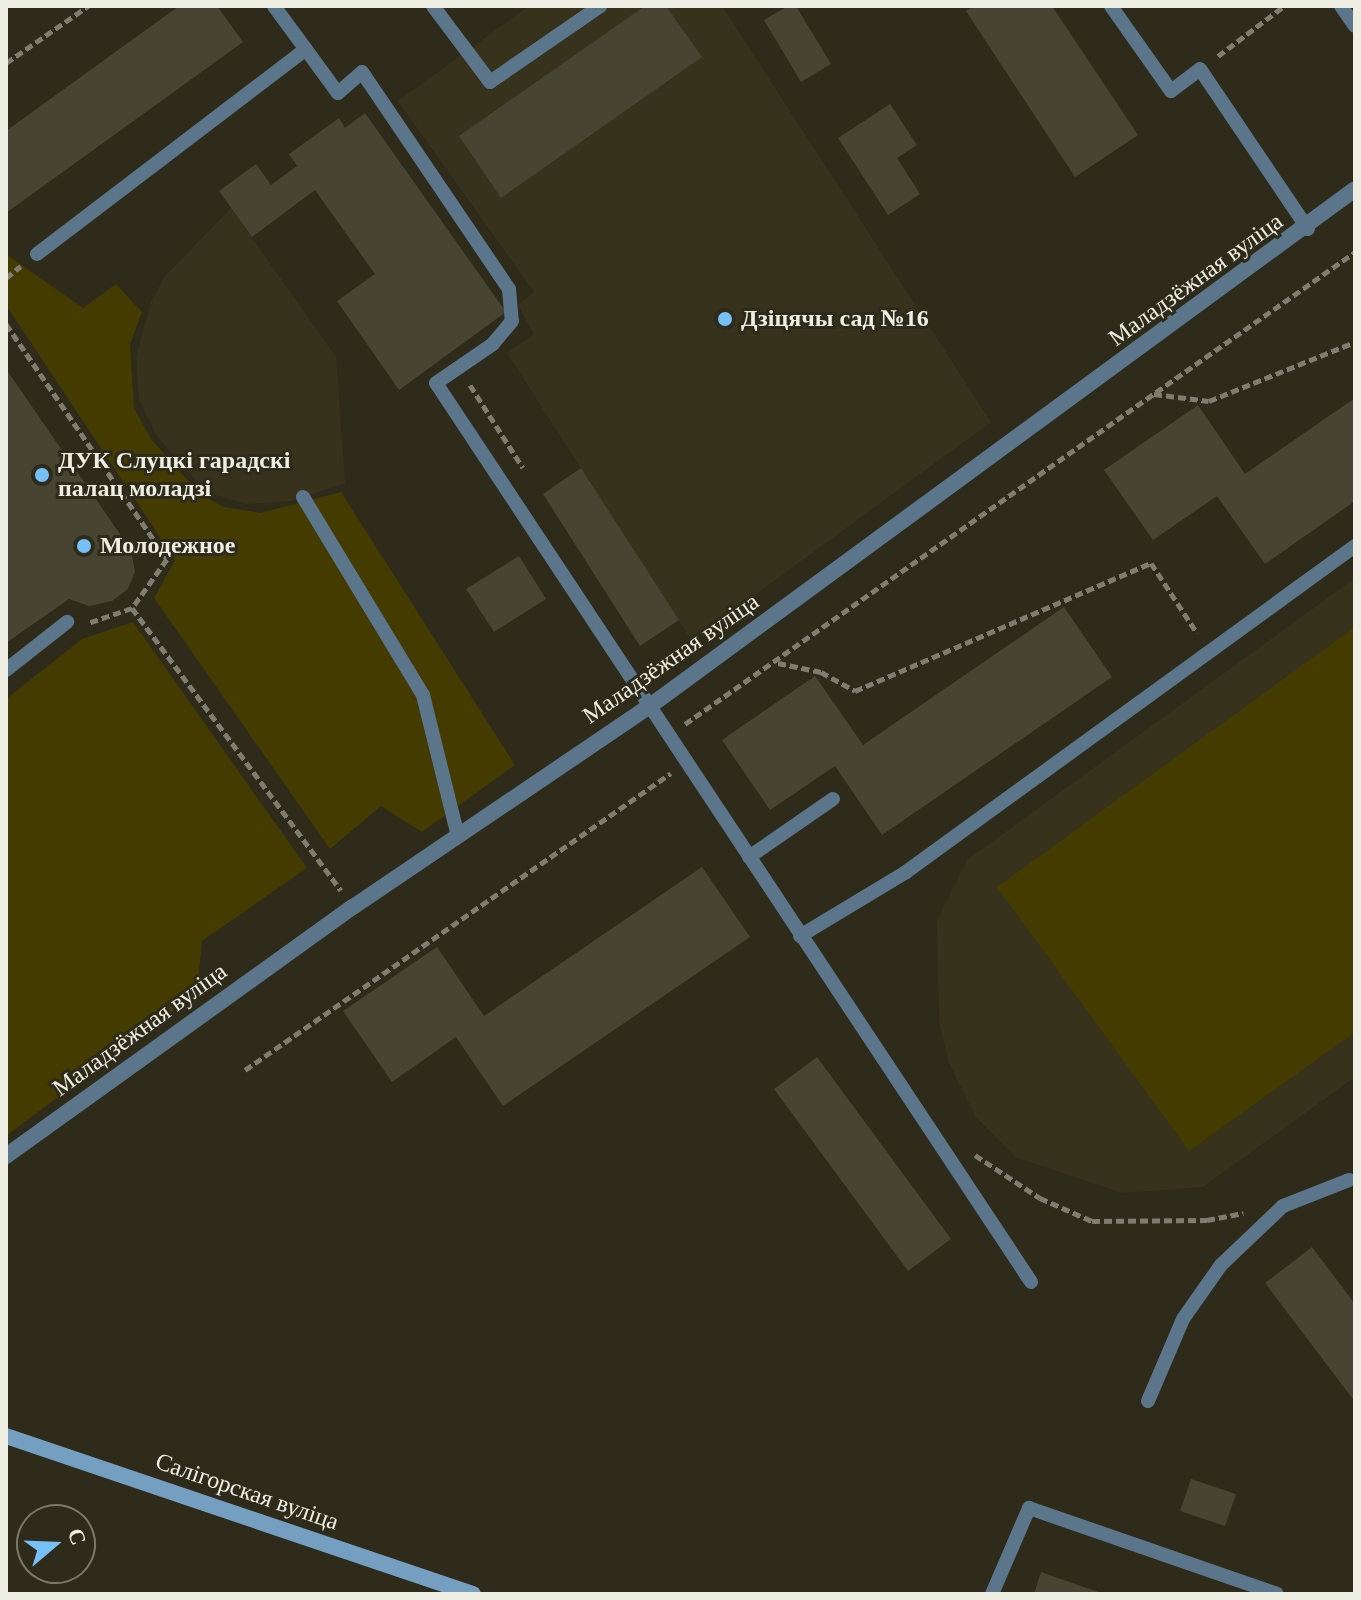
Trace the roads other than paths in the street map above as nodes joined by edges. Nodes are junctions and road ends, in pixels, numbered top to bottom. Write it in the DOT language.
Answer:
graph roads {
  1 [pos="274,6"];
  2 [pos="433,6"];
  3 [pos="600,6"];
  4 [pos="1111,6"];
  5 [pos="1341,6"];
  6 [pos="1355,26"];
  7 [pos="306,49"];
  8 [pos="1355,189"];
  9 [pos="1308,229"];
  10 [pos="37,254"];
  11 [pos="303,497"];
  12 [pos="1355,546"];
  13 [pos="67,622"];
  14 [pos="6,670"];
  15 [pos="650,706"];
  16 [pos="833,799"];
  17 [pos="458,836"];
  18 [pos="749,857"];
  19 [pos="800,936"];
  20 [pos="6,1156"];
  21 [pos="1353,1181"];
  22 [pos="1031,1282"];
  23 [pos="1148,1401"];
  24 [pos="6,1436"];
  25 [pos="473,1594"];
  26 [pos="992,1594"];
  27 [pos="1277,1594"];
  1 -- 7 [label="lane"];
  2 -- 3 [label="lane"];
  4 -- 9 [label="lane"];
  5 -- 6 [label="lane"];
  7 -- 10 [label="lane"];
  7 -- 15 [label="lane"];
  8 -- 9 [label="street, Маладзёжная вуліца"];
  9 -- 15 [label="street, Маладзёжная вуліца"];
  11 -- 17 [label="lane"];
  12 -- 19 [label="lane"];
  13 -- 14 [label="lane"];
  15 -- 17 [label="street, Маладзёжная вуліца"];
  15 -- 18 [label="lane"];
  16 -- 18 [label="lane"];
  17 -- 20 [label="street, Маладзёжная вуліца"];
  18 -- 19 [label="lane"];
  19 -- 22 [label="lane"];
  21 -- 23 [label="lane"];
  24 -- 25 [label="main road, Салігорская вуліца"];
  26 -- 27 [label="lane"];
}
